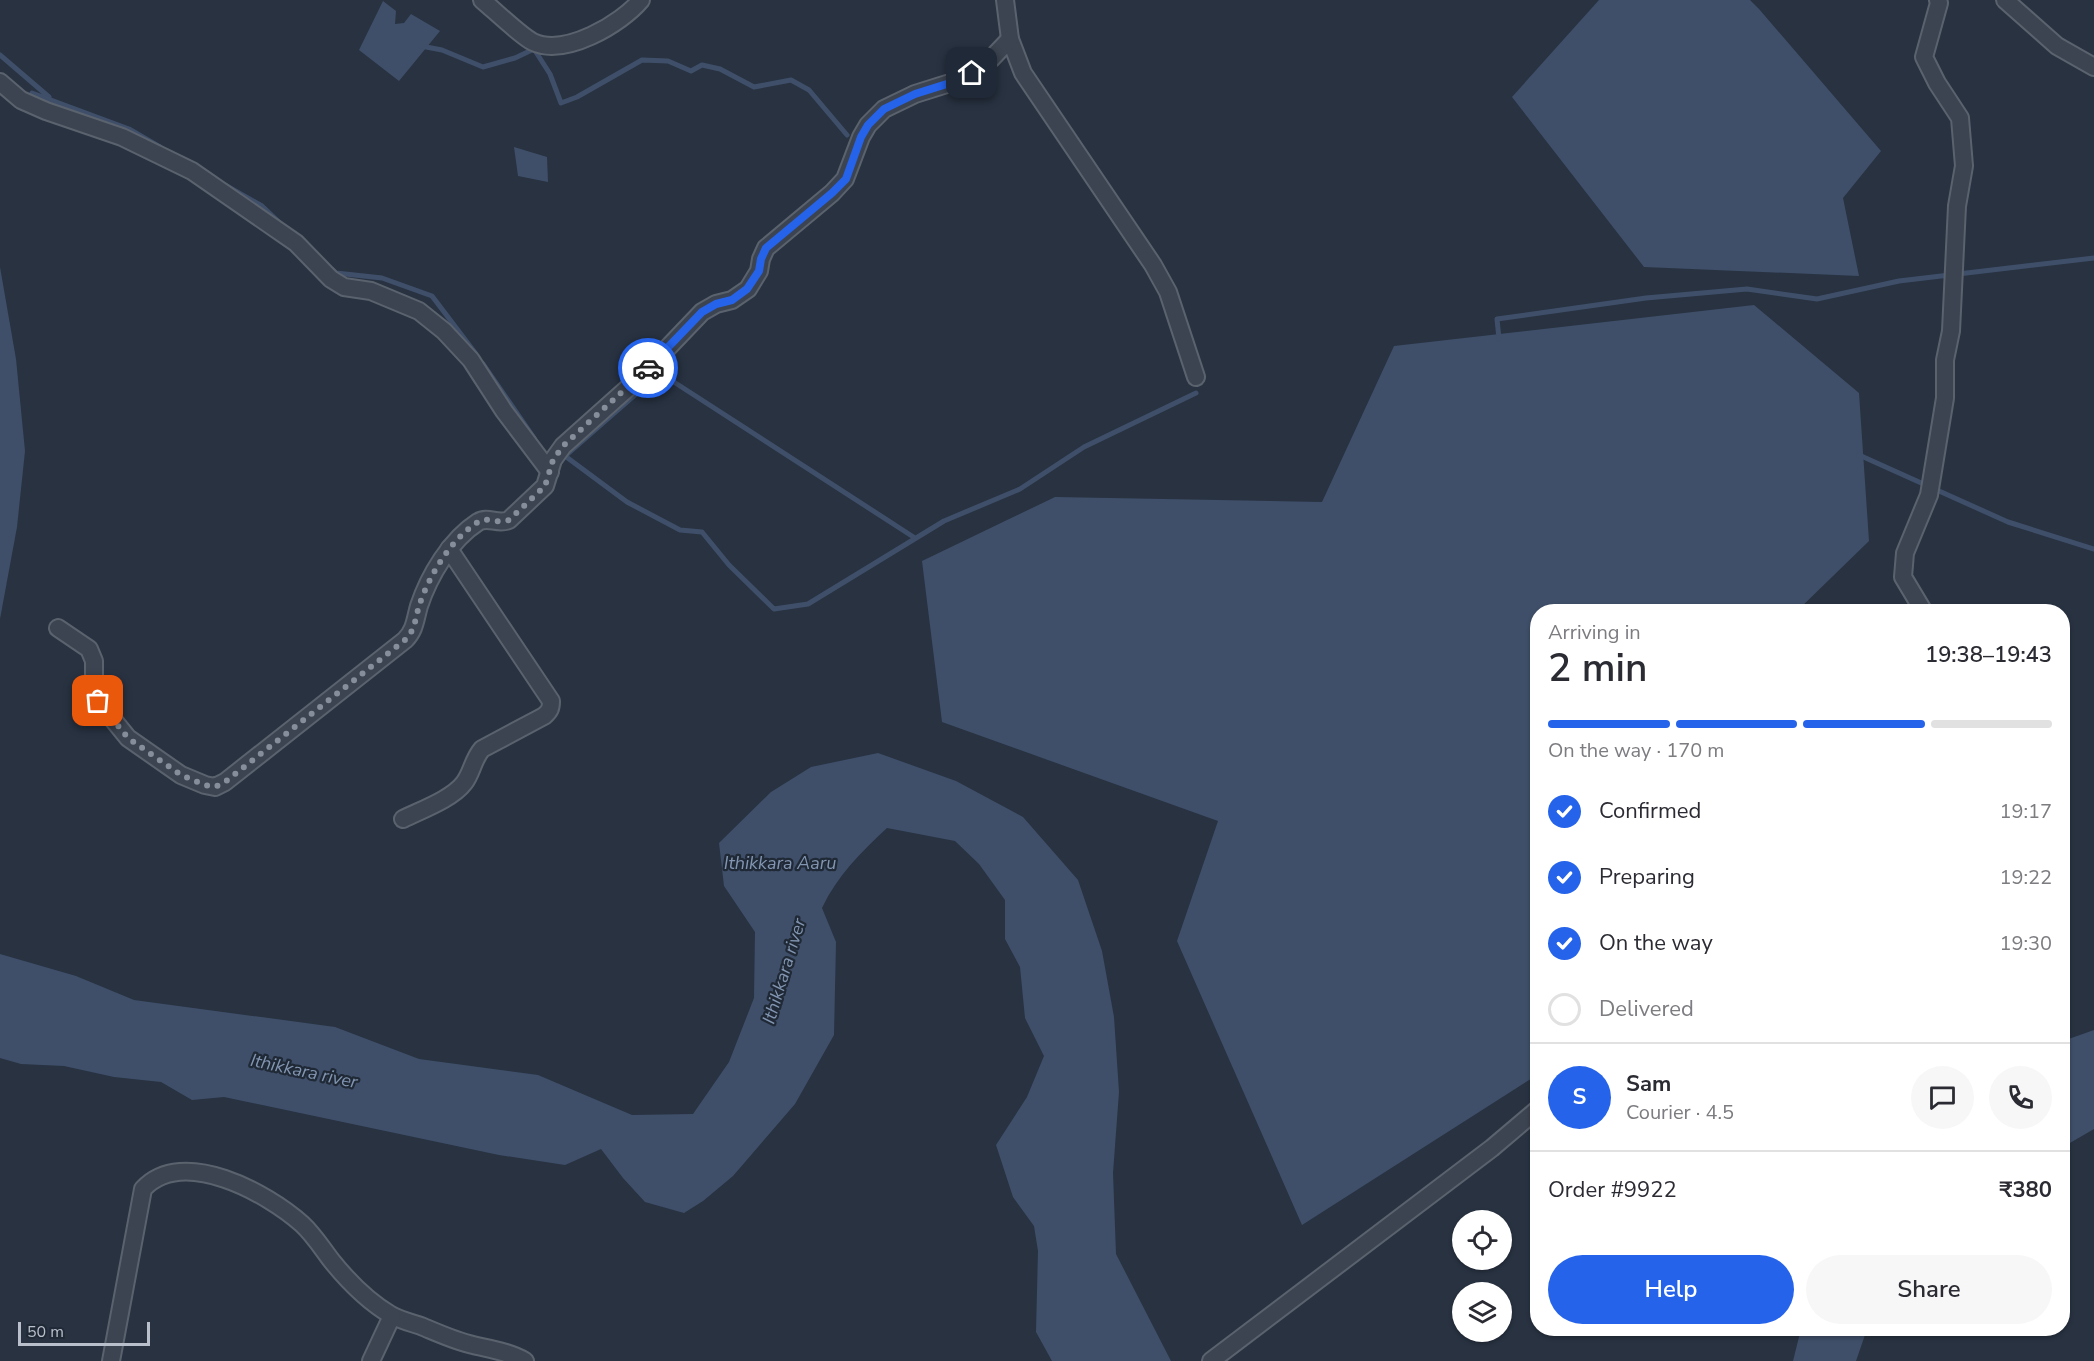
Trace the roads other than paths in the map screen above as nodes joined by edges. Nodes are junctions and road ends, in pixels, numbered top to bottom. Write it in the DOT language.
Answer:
graph roads {
  1 [pos="482,0"];
  2 [pos="641,0"];
  3 [pos="1005,0"];
  4 [pos="1938,0"];
  5 [pos="2005,0"];
  6 [pos="1010,39"];
  7 [pos="2094,67"];
  8 [pos="0,82"];
  9 [pos="1196,377"];
  10 [pos="550,472"];
  11 [pos="449,549"];
  12 [pos="1918,604"];
  13 [pos="58,628"];
  14 [pos="403,819"];
  15 [pos="1530,1115"];
  16 [pos="392,1316"];
  17 [pos="111,1361"];
  18 [pos="371,1361"];
  19 [pos="525,1361"];
  20 [pos="1211,1361"];
  1 -- 2 [label="street"];
  3 -- 6 [label="street"];
  4 -- 12 [label="street"];
  5 -- 7 [label="street"];
  6 -- 9 [label="street"];
  6 -- 10 [label="street"];
  8 -- 10 [label="street"];
  10 -- 11 [label="street"];
  11 -- 13 [label="street"];
  11 -- 14 [label="street"];
  15 -- 20 [label="street"];
  16 -- 17 [label="street"];
  16 -- 18 [label="street"];
  16 -- 19 [label="street"];
}
